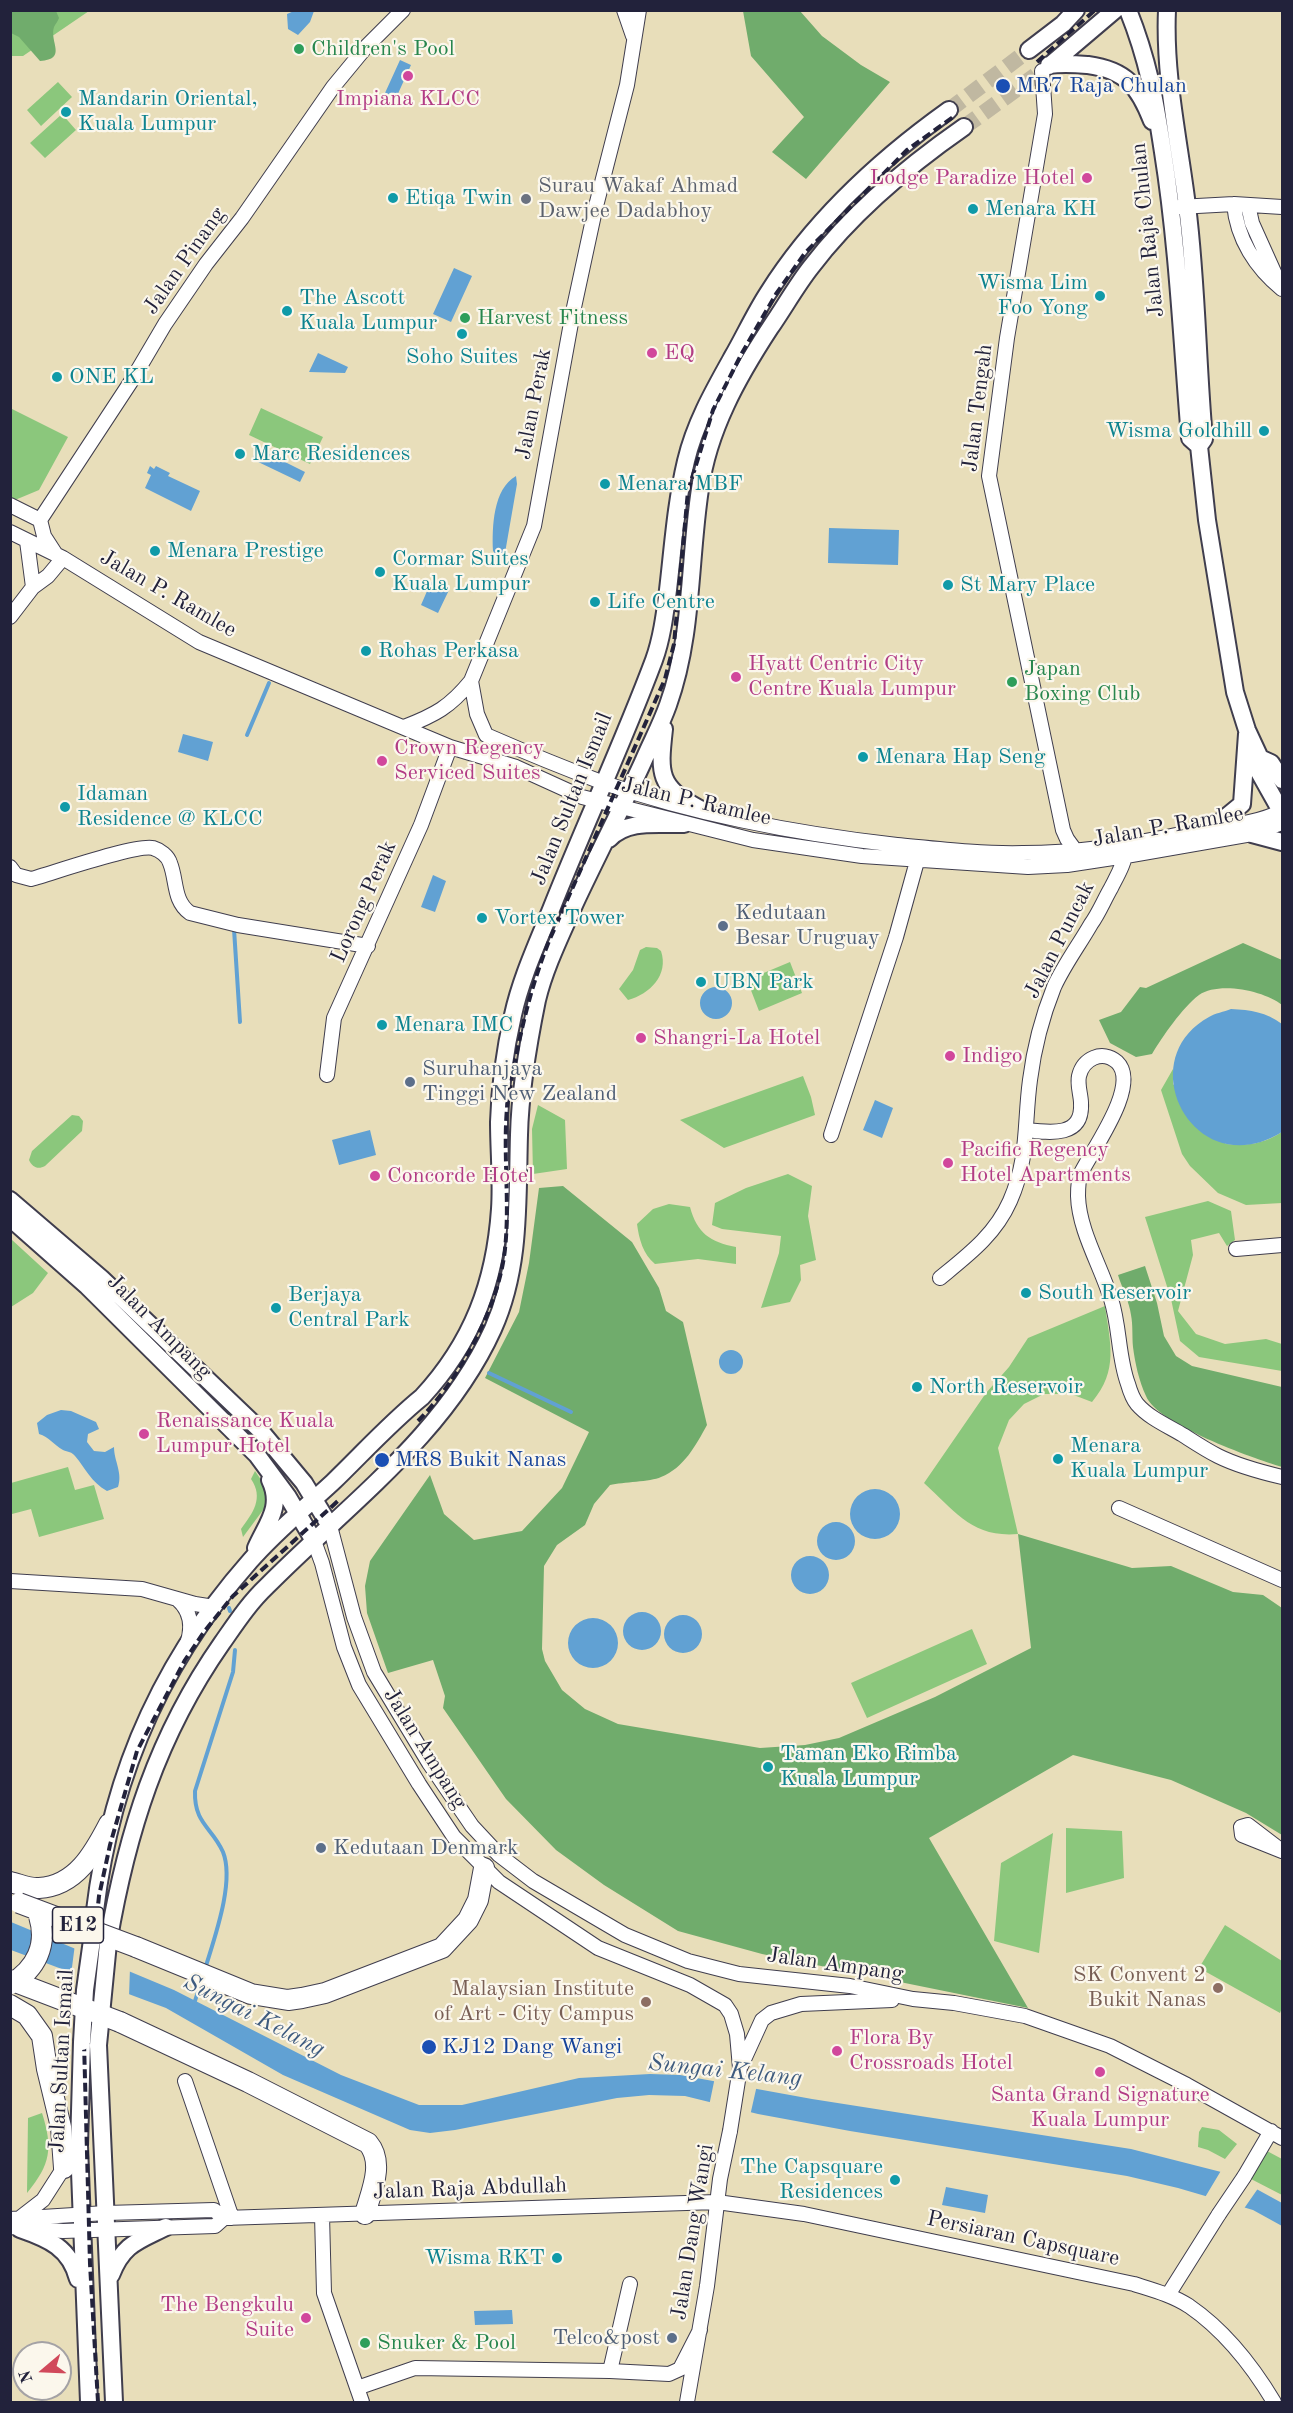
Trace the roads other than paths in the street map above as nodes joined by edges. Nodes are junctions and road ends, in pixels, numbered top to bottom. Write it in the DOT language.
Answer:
graph roads {
  1 [pos="403,10"];
  2 [pos="624,10"];
  3 [pos="639,10"];
  4 [pos="1076,10"];
  5 [pos="1115,10"];
  6 [pos="1128,10"];
  7 [pos="1167,10"];
  8 [pos="634,40"];
  9 [pos="1029,50"];
  10 [pos="1045,69"];
  11 [pos="949,110"];
  12 [pos="964,127"];
  13 [pos="1163,153"];
  14 [pos="1241,205"];
  15 [pos="1179,207"];
  16 [pos="1282,207"];
  17 [pos="10,505"];
  18 [pos="40,520"];
  19 [pos="10,532"];
  20 [pos="27,541"];
  21 [pos="59,555"];
  22 [pos="33,587"];
  23 [pos="10,617"];
  24 [pos="471,681"];
  25 [pos="665,713"];
  26 [pos="404,727"];
  27 [pos="1247,730"];
  28 [pos="450,747"];
  29 [pos="1260,758"];
  30 [pos="1282,780"];
  31 [pos="605,783"];
  32 [pos="631,791"];
  33 [pos="589,798"];
  34 [pos="623,807"];
  35 [pos="700,809"];
  36 [pos="1282,812"];
  37 [pos="684,824"];
  38 [pos="1282,824"];
  39 [pos="1214,827"];
  40 [pos="1252,834"];
  41 [pos="862,841"];
  42 [pos="1282,842"];
  43 [pos="602,846"];
  44 [pos="1076,850"];
  45 [pos="1126,850"];
  46 [pos="918,854"];
  47 [pos="862,856"];
  48 [pos="10,867"];
  49 [pos="368,946"];
  50 [pos="327,1075"];
  51 [pos="1027,1130"];
  52 [pos="831,1135"];
  53 [pos="10,1200"];
  54 [pos="10,1218"];
  55 [pos="1282,1245"];
  56 [pos="1236,1250"];
  57 [pos="940,1278"];
  58 [pos="257,1455"];
  59 [pos="1282,1477"];
  60 [pos="314,1500"];
  61 [pos="1119,1508"];
  62 [pos="297,1513"];
  63 [pos="330,1526"];
  64 [pos="314,1541"];
  65 [pos="251,1560"];
  66 [pos="1282,1580"];
  67 [pos="10,1581"];
  68 [pos="176,1598"];
  69 [pos="214,1607"];
  70 [pos="186,1648"];
  71 [pos="110,1824"];
  72 [pos="484,1868"];
  73 [pos="10,1882"];
  74 [pos="10,1888"];
  75 [pos="10,1900"];
  76 [pos="100,1942"];
  77 [pos="11,1982"];
  78 [pos="913,1999"];
  79 [pos="10,2005"];
  80 [pos="90,2044"];
  81 [pos="740,2068"];
  82 [pos="184,2081"];
  83 [pos="61,2127"];
  84 [pos="1277,2135"];
  85 [pos="79,2146"];
  86 [pos="64,2168"];
  87 [pos="717,2202"];
  88 [pos="365,2214"];
  89 [pos="322,2215"];
  90 [pos="228,2218"];
  91 [pos="106,2221"];
  92 [pos="15,2223"];
  93 [pos="81,2223"];
  94 [pos="166,2228"];
  95 [pos="108,2281"];
  96 [pos="630,2284"];
  97 [pos="1168,2295"];
  98 [pos="84,2300"];
  99 [pos="700,2330"];
  100 [pos="610,2370"];
  101 [pos="357,2388"];
  102 [pos="89,2403"];
  103 [pos="114,2403"];
  104 [pos="362,2403"];
  105 [pos="687,2403"];
  106 [pos="1274,2403"];
  1 -- 18 [label="street, Jalan Pinang"];
  2 -- 8 [label="street"];
  3 -- 8 [label="street, Jalan Perak"];
  4 -- 9 [label="main road"];
  5 -- 10 [label="main road"];
  6 -- 13 [label="main road, Jalan Raja Chulan"];
  7 -- 15 [label="main road, Jalan Raja Chulan"];
  8 -- 24 [label="street, Jalan Perak"];
  10 -- 13 [label="main road"];
  10 -- 44 [label="street, Jalan Tengah"];
  11 -- 31 [label="main road, Jalan Sultan Ismail"];
  12 -- 25 [label="main road, Jalan Sultan Ismail"];
  13 -- 15 [label="main road, Jalan Raja Chulan"];
  14 -- 14 [label="street"];
  14 -- 15 [label="street"];
  14 -- 16 [label="street"];
  15 -- 27 [label="main road, Jalan Raja Chulan"];
  17 -- 18 [label="street"];
  18 -- 21 [label="street"];
  19 -- 20 [label="street, Jalan P. Ramlee"];
  20 -- 21 [label="street, Jalan P. Ramlee"];
  20 -- 22 [label="street"];
  21 -- 22 [label="street"];
  21 -- 26 [label="street, Jalan P. Ramlee"];
  22 -- 23 [label="street"];
  24 -- 26 [label="street, Jalan Perak"];
  24 -- 31 [label="street, Jalan P. Ramlee"];
  25 -- 32 [label="main road, Jalan Sultan Ismail"];
  25 -- 35 [label="main road"];
  26 -- 28 [label="street, Jalan P. Ramlee"];
  27 -- 29 [label="main road, Jalan Raja Chulan"];
  27 -- 39 [label="main road"];
  28 -- 33 [label="street, Jalan P. Ramlee"];
  28 -- 49 [label="street, Lorong Perak"];
  29 -- 30 [label="main road, Jalan Raja Chulan"];
  29 -- 36 [label="main road, Jalan Raja Chulan"];
  31 -- 32 [label="street, Jalan P. Ramlee"];
  31 -- 33 [label="main road, Jalan Sultan Ismail"];
  32 -- 34 [label="main road, Jalan Sultan Ismail"];
  32 -- 35 [label="street, Jalan P. Ramlee"];
  33 -- 34 [label="street, Jalan P. Ramlee"];
  33 -- 60 [label="main road, Jalan Sultan Ismail"];
  34 -- 37 [label="street, Jalan P. Ramlee"];
  34 -- 43 [label="main road, Jalan Sultan Ismail"];
  35 -- 41 [label="street, Jalan P. Ramlee"];
  36 -- 39 [label="street, Jalan P. Ramlee"];
  37 -- 43 [label="main road"];
  37 -- 47 [label="street, Jalan P. Ramlee"];
  38 -- 40 [label="street, Jalan P. Ramlee"];
  39 -- 45 [label="street, Jalan P. Ramlee"];
  40 -- 42 [label="main road"];
  40 -- 45 [label="street, Jalan P. Ramlee"];
  41 -- 46 [label="street, Jalan P. Ramlee"];
  41 -- 47 [label="street"];
  43 -- 63 [label="main road, Jalan Sultan Ismail"];
  44 -- 45 [label="street, Jalan P. Ramlee"];
  44 -- 46 [label="street, Jalan P. Ramlee"];
  45 -- 46 [label="street, Jalan P. Ramlee"];
  45 -- 51 [label="street, Jalan Puncak"];
  46 -- 47 [label="street, Jalan P. Ramlee"];
  46 -- 52 [label="street"];
  48 -- 49 [label="street"];
  49 -- 50 [label="street, Lorong Perak"];
  51 -- 57 [label="street, Jalan Puncak"];
  51 -- 59 [label="street"];
  53 -- 60 [label="main road, Jalan Ampang"];
  54 -- 58 [label="main road, Jalan Ampang"];
  55 -- 56 [label="street"];
  58 -- 62 [label="main road, Jalan Ampang"];
  58 -- 65 [label="main road"];
  60 -- 62 [label="main road, Jalan Sultan Ismail"];
  60 -- 63 [label="main road, Jalan Ampang"];
  61 -- 66 [label="street"];
  62 -- 64 [label="main road, Jalan Ampang"];
  62 -- 65 [label="main road, Jalan Sultan Ismail"];
  63 -- 64 [label="main road, Jalan Sultan Ismail"];
  63 -- 78 [label="street, Jalan Ampang"];
  64 -- 72 [label="street, Jalan Ampang"];
  64 -- 76 [label="main road, Jalan Sultan Ismail"];
  65 -- 69 [label="main road, Jalan Sultan Ismail"];
  67 -- 68 [label="street"];
  68 -- 69 [label="street"];
  68 -- 70 [label="street"];
  69 -- 70 [label="main road, Jalan Sultan Ismail"];
  70 -- 71 [label="main road, Jalan Sultan Ismail"];
  71 -- 73 [label="highway"];
  71 -- 76 [label="main road, Jalan Sultan Ismail"];
  72 -- 75 [label="highway, E12, bridge"];
  72 -- 81 [label="street, Jalan Ampang"];
  74 -- 77 [label="highway, bridge"];
  76 -- 80 [label="main road, Jalan Sultan Ismail, bridge"];
  77 -- 88 [label="highway, bridge"];
  78 -- 81 [label="street, Jalan Ampang"];
  78 -- 84 [label="street, Jalan Ampang"];
  79 -- 83 [label="highway"];
  80 -- 85 [label="main road, Jalan Sultan Ismail"];
  80 -- 91 [label="main road, Jalan Sultan Ismail"];
  81 -- 87 [label="street, Jalan Dang Wangi, bridge"];
  82 -- 90 [label="street"];
  83 -- 85 [label="highway"];
  83 -- 86 [label="highway"];
  84 -- 97 [label="street, bridge"];
  85 -- 86 [label="street"];
  85 -- 93 [label="main road, Jalan Sultan Ismail"];
  86 -- 92 [label="street"];
  87 -- 88 [label="street, Jalan Raja Abdullah"];
  87 -- 97 [label="street, Persiaran Capsquare"];
  87 -- 99 [label="street, Jalan Dang Wangi"];
  88 -- 89 [label="street, Jalan Raja Abdullah"];
  89 -- 90 [label="street, Jalan Raja Abdullah"];
  89 -- 101 [label="street"];
  90 -- 91 [label="street, Jalan Raja Abdullah"];
  90 -- 94 [label="street, Jalan Raja Abdullah"];
  91 -- 93 [label="street, Jalan Raja Abdullah"];
  91 -- 94 [label="street, Jalan Raja Abdullah"];
  91 -- 95 [label="main road, Jalan Sultan Ismail"];
  92 -- 93 [label="street, Jalan Raja Abdullah"];
  92 -- 98 [label="main road"];
  93 -- 98 [label="main road, Jalan Sultan Ismail"];
  94 -- 95 [label="main road"];
  95 -- 103 [label="main road, Jalan Sultan Ismail"];
  96 -- 100 [label="street"];
  97 -- 106 [label="street, Persiaran Capsquare"];
  98 -- 102 [label="main road, Jalan Sultan Ismail"];
  99 -- 100 [label="street"];
  99 -- 105 [label="street, Jalan Dang Wangi"];
  100 -- 101 [label="street"];
  101 -- 104 [label="street"];
}
